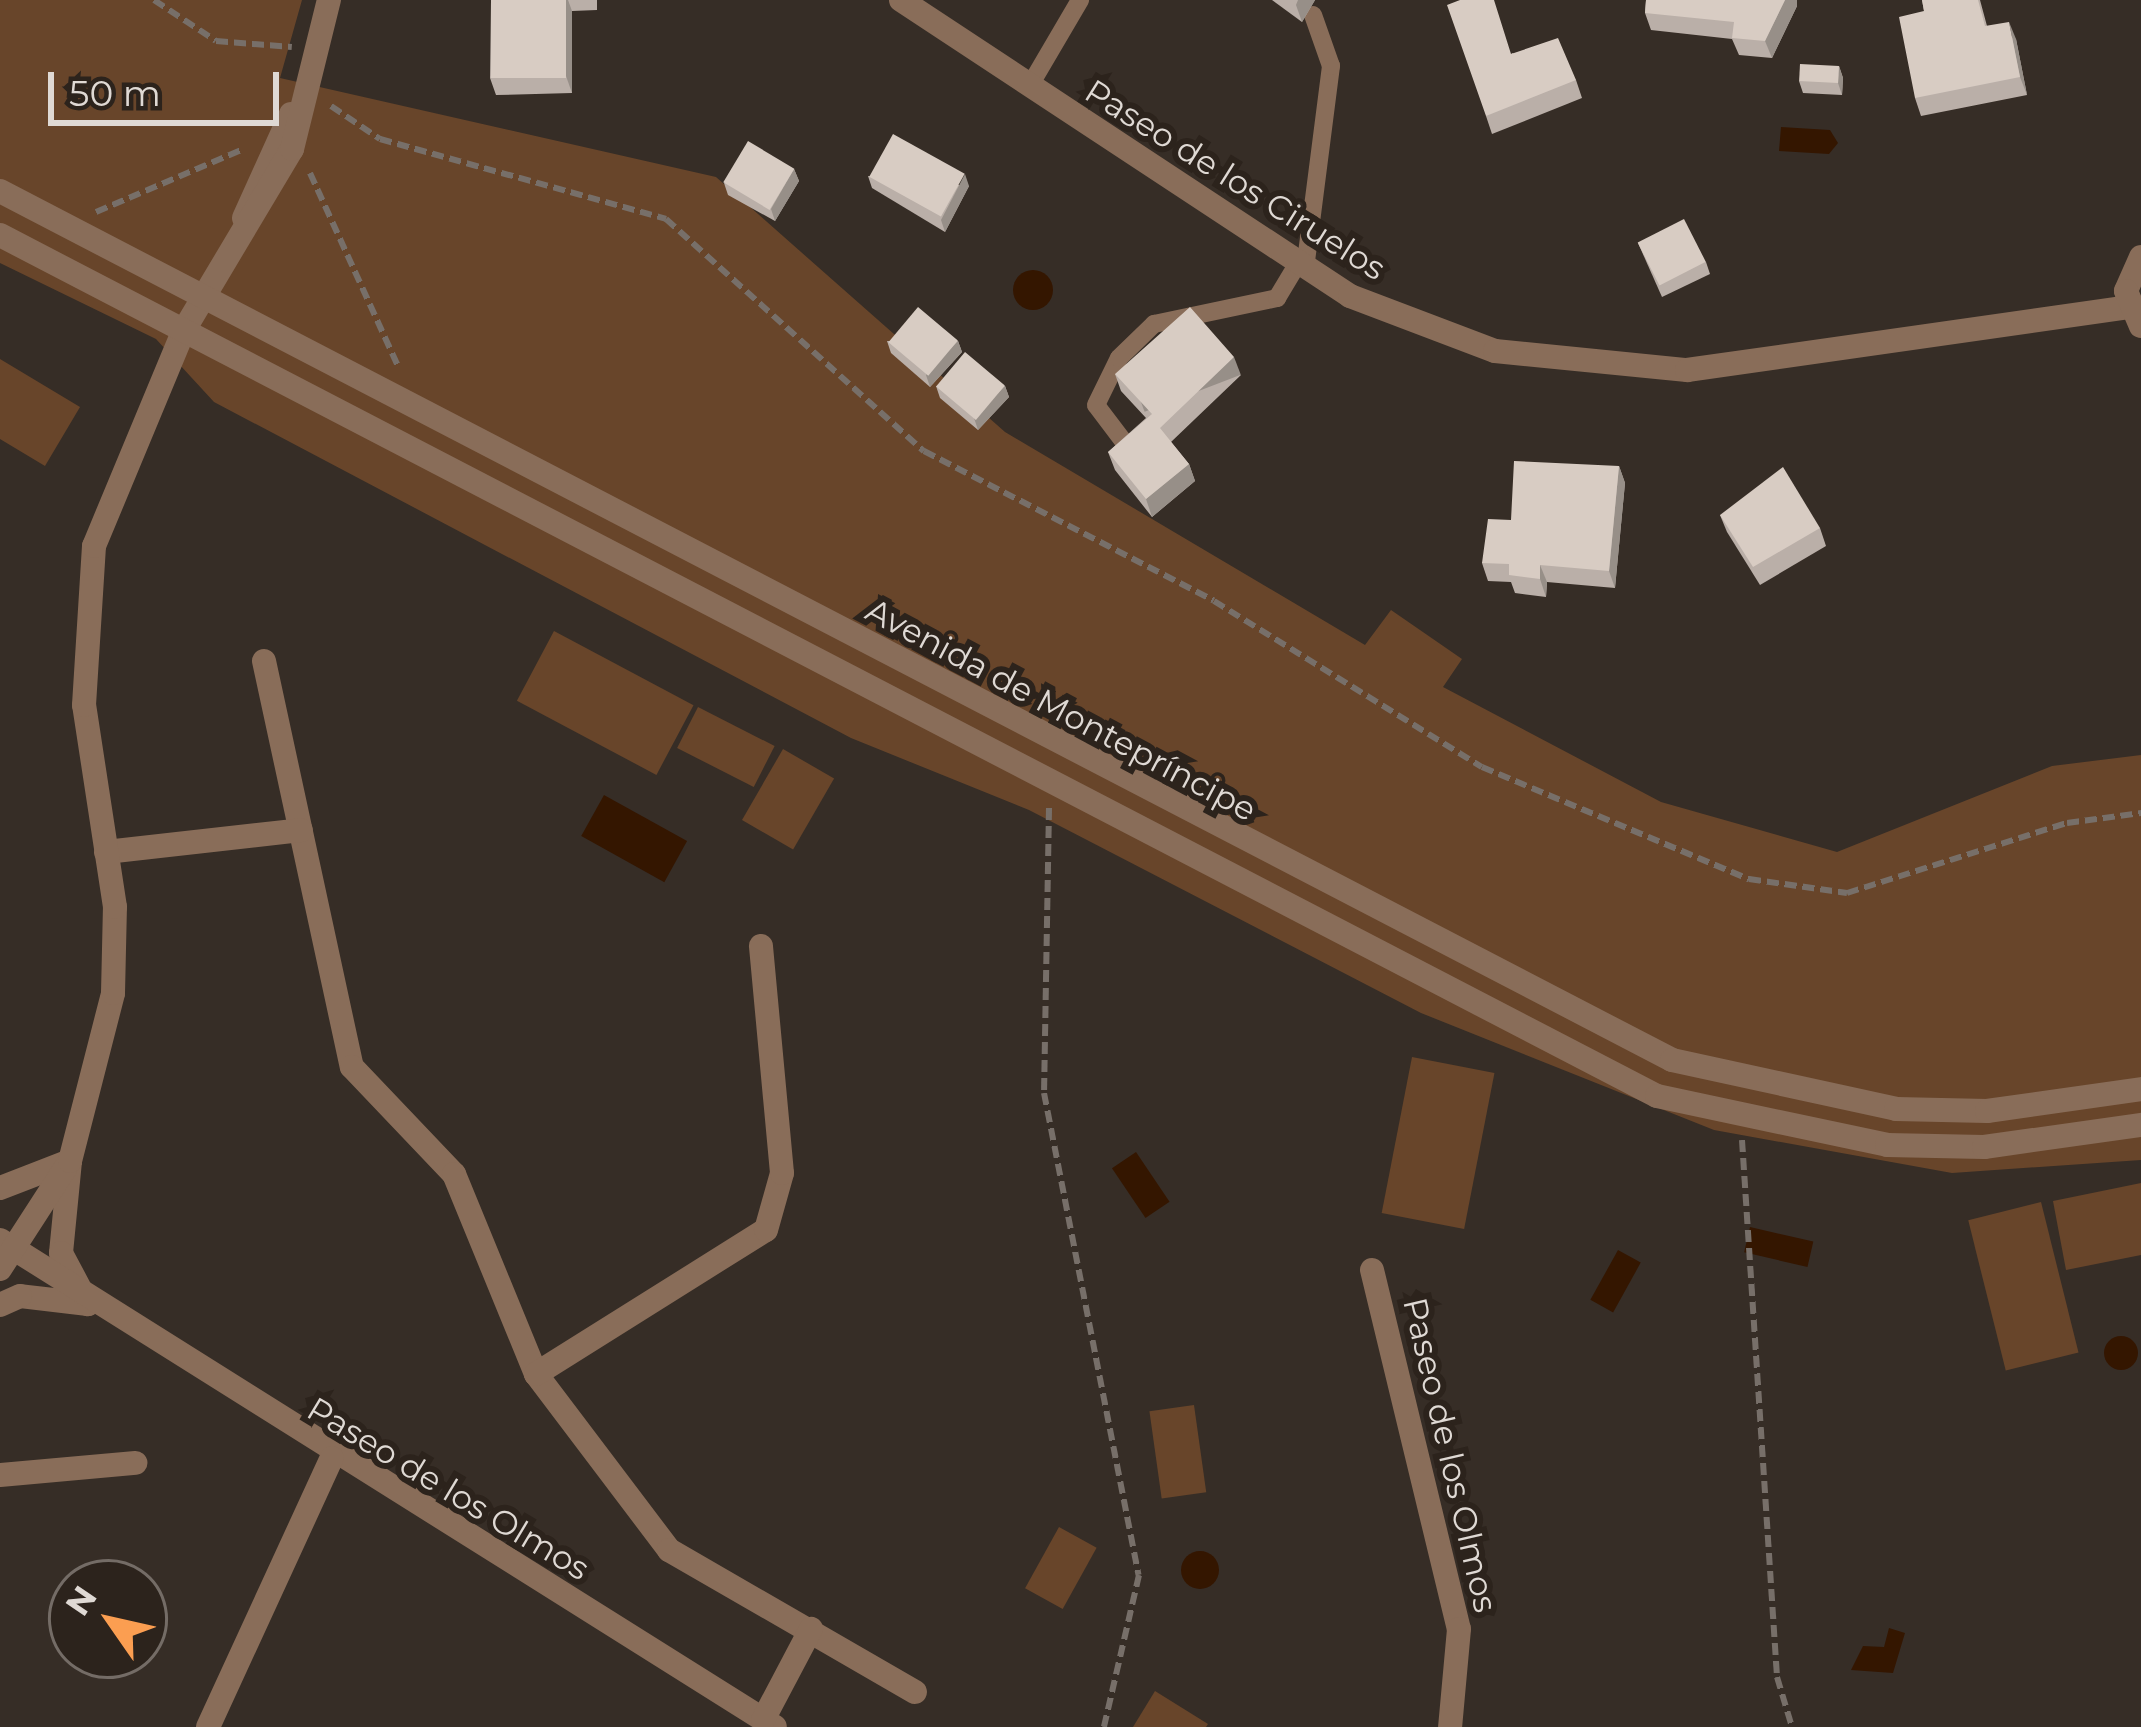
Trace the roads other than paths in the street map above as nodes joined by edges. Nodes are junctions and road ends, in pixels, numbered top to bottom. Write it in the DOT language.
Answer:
graph roads {
  1 [pos="329,0"];
  2 [pos="902,0"];
  3 [pos="1080,0"];
  4 [pos="1313,16"];
  5 [pos="1029,87"];
  6 [pos="0,191"];
  7 [pos="0,235"];
  8 [pos="2141,257"];
  9 [pos="1301,267"];
  10 [pos="201,297"];
  11 [pos="2135,316"];
  12 [pos="184,330"];
  13 [pos="1124,442"];
  14 [pos="264,661"];
  15 [pos="301,830"];
  16 [pos="106,852"];
  17 [pos="761,946"];
  18 [pos="2141,1089"];
  19 [pos="2141,1125"];
  20 [pos="70,1161"];
  21 [pos="0,1188"];
  22 [pos="5,1254"];
  23 [pos="1372,1270"];
  24 [pos="88,1304"];
  25 [pos="0,1305"];
  26 [pos="536,1374"];
  27 [pos="332,1458"];
  28 [pos="135,1463"];
  29 [pos="0,1475"];
  30 [pos="811,1629"];
  31 [pos="915,1692"];
  32 [pos="769,1724"];
  33 [pos="208,1727"];
  34 [pos="1450,1727"];
  1 -- 10 [label="street"];
  2 -- 5 [label="street, Paseo de los Ciruelos"];
  3 -- 5 [label="lane"];
  4 -- 9 [label="lane"];
  5 -- 9 [label="street, Paseo de los Ciruelos"];
  6 -- 10 [label="street, Avenida de Montepríncipe"];
  7 -- 12 [label="street, Avenida de Montepríncipe"];
  8 -- 11 [label="street"];
  9 -- 11 [label="street, Paseo de los Ciruelos"];
  9 -- 13 [label="lane"];
  10 -- 12 [label="street"];
  10 -- 18 [label="street, Avenida de Montepríncipe"];
  12 -- 16 [label="street"];
  12 -- 19 [label="street, Avenida de Montepríncipe"];
  14 -- 15 [label="street"];
  15 -- 16 [label="street"];
  15 -- 26 [label="street"];
  16 -- 20 [label="street"];
  17 -- 26 [label="street"];
  20 -- 21 [label="street"];
  20 -- 22 [label="street"];
  20 -- 24 [label="street"];
  22 -- 24 [label="street, Paseo de los Olmos"];
  23 -- 34 [label="street, Paseo de los Olmos"];
  24 -- 25 [label="street, Paseo de los Olmos"];
  24 -- 27 [label="street, Paseo de los Olmos"];
  26 -- 30 [label="street"];
  27 -- 32 [label="street, Paseo de los Olmos"];
  27 -- 33 [label="street"];
  28 -- 29 [label="street"];
  30 -- 31 [label="street"];
  30 -- 32 [label="street"];
}
